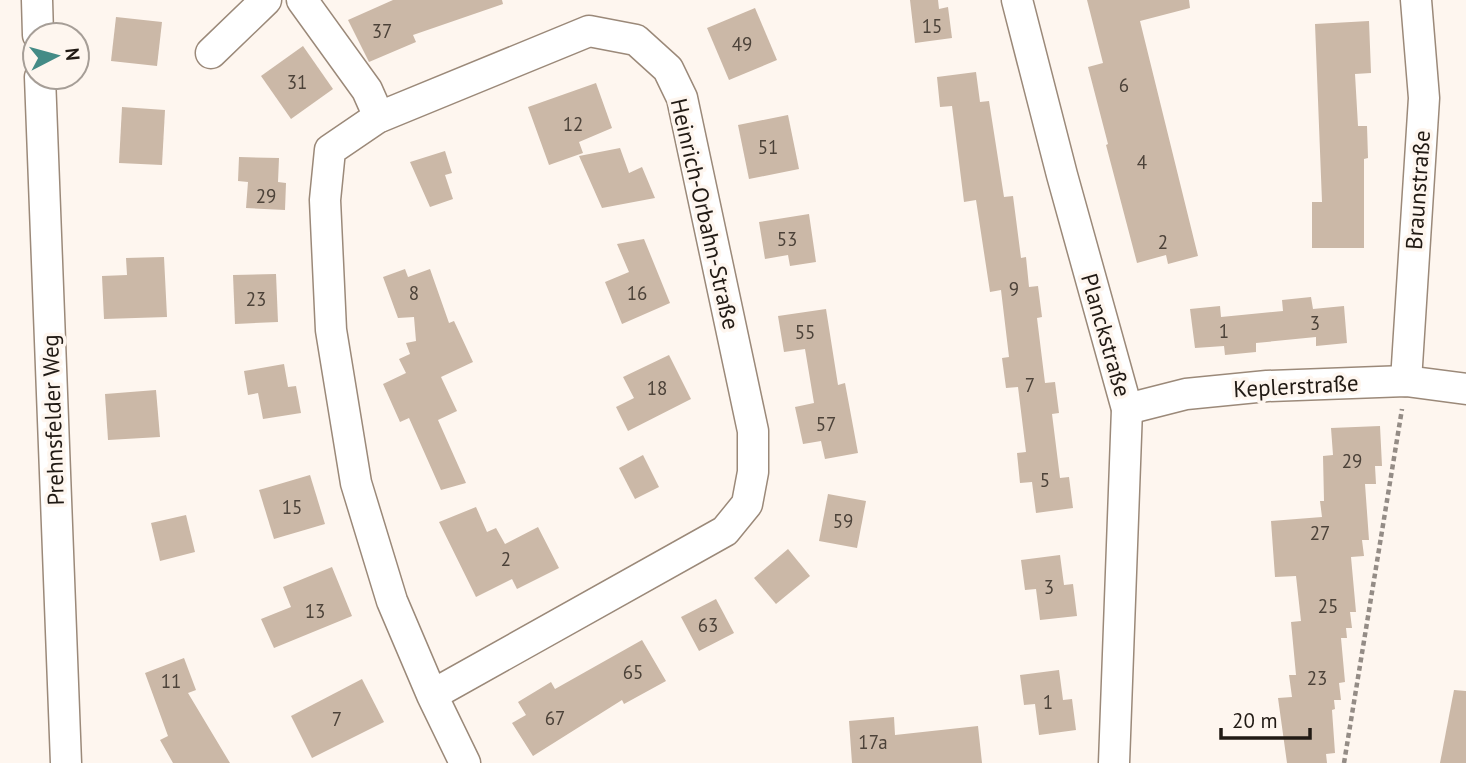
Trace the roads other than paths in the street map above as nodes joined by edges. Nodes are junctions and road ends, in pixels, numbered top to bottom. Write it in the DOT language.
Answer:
graph roads {
  1 [pos="37,0"];
  2 [pos="266,0"];
  3 [pos="302,0"];
  4 [pos="1017,0"];
  5 [pos="1416,0"];
  6 [pos="38,21"];
  7 [pos="212,53"];
  8 [pos="41,91"];
  9 [pos="379,117"];
  10 [pos="1406,381"];
  11 [pos="1466,389"];
  12 [pos="1127,409"];
  13 [pos="432,695"];
  14 [pos="66,763"];
  15 [pos="465,763"];
  16 [pos="1114,763"];
  1 -- 6 [label="street"];
  2 -- 7 [label="street"];
  3 -- 9 [label="street"];
  4 -- 12 [label="street, Planckstraße"];
  5 -- 10 [label="street, Braunstraße"];
  8 -- 14 [label="street, Prehnsfelder Weg"];
  9 -- 13 [label="street, Heinrich-Orbahn-Straße"];
  9 -- 13 [label="street, Heinrich-Orbahn-Straße"];
  10 -- 11 [label="street, Keplerstraße"];
  10 -- 12 [label="street, Keplerstraße"];
  12 -- 16 [label="street, Planckstraße"];
  13 -- 15 [label="street, Heinrich-Orbahn-Straße"];
}
